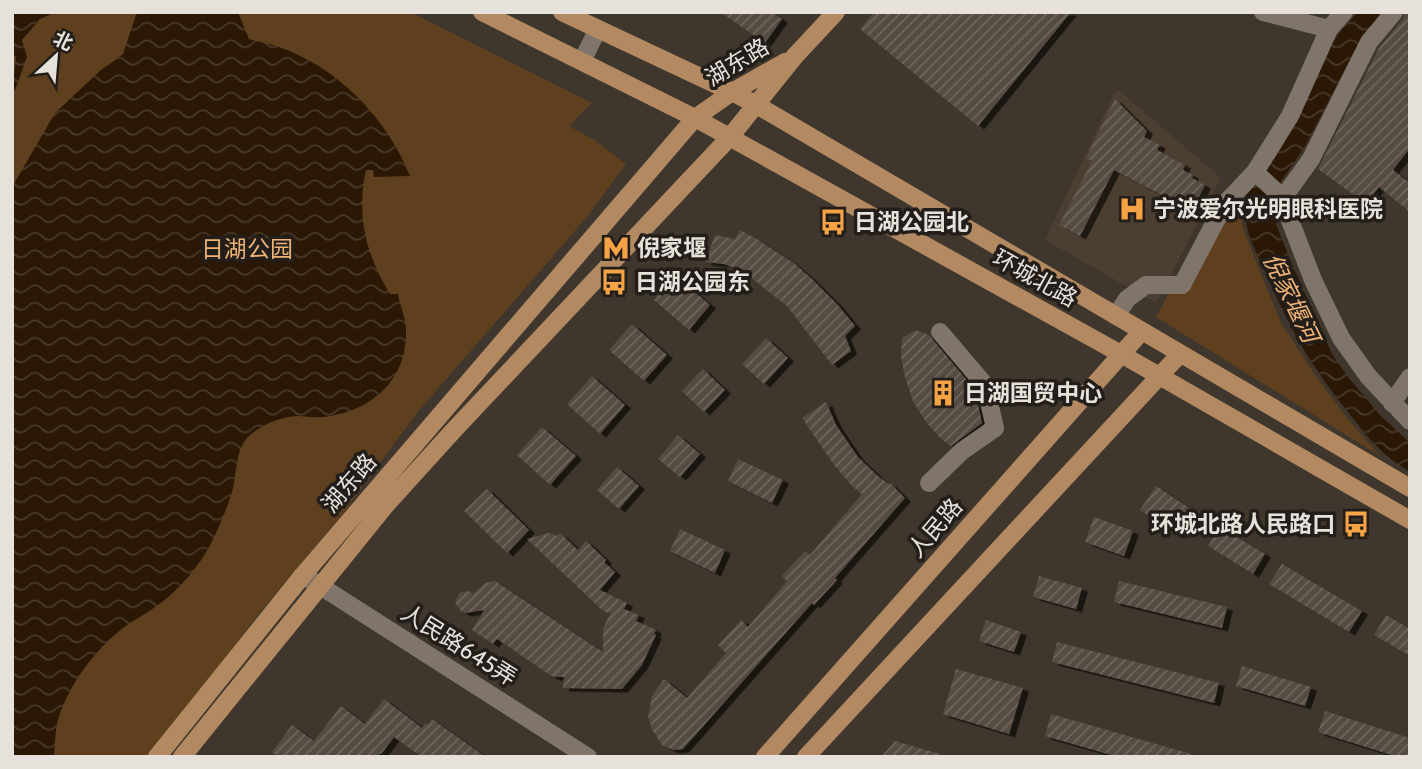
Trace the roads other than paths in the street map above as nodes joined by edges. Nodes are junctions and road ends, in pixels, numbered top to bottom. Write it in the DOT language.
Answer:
graph roads {
  1 [pos="482,12"];
  2 [pos="562,12"];
  3 [pos="836,12"];
  4 [pos="1263,12"];
  5 [pos="1344,12"];
  6 [pos="1394,12"];
  7 [pos="598,29"];
  8 [pos="1329,29"];
  9 [pos="794,57"];
  10 [pos="582,61"];
  11 [pos="732,92"];
  12 [pos="755,104"];
  13 [pos="695,118"];
  14 [pos="730,137"];
  15 [pos="1256,172"];
  16 [pos="1282,198"];
  17 [pos="1116,316"];
  18 [pos="1142,331"];
  19 [pos="940,332"];
  20 [pos="1121,354"];
  21 [pos="1180,354"];
  22 [pos="1161,376"];
  23 [pos="1410,377"];
  24 [pos="1392,403"];
  25 [pos="1410,421"];
  26 [pos="929,483"];
  27 [pos="1410,488"];
  28 [pos="1410,520"];
  29 [pos="303,575"];
  30 [pos="320,586"];
  31 [pos="157,757"];
  32 [pos="182,757"];
  33 [pos="588,757"];
  34 [pos="765,757"];
  35 [pos="806,757"];
  1 -- 10 [label="main road, 环城北路"];
  2 -- 7 [label="main road, 环城北路"];
  3 -- 9 [label="main road"];
  4 -- 8 [label="street"];
  5 -- 8 [label="street"];
  6 -- 16 [label="street"];
  7 -- 10 [label="street"];
  7 -- 11 [label="main road, 环城北路"];
  8 -- 15 [label="street"];
  9 -- 11 [label="main road, 湖东路"];
  9 -- 12 [label="main road, 湖东路"];
  10 -- 13 [label="main road, 环城北路"];
  11 -- 12 [label="main road, 环城北路"];
  11 -- 13 [label="main road, 湖东路"];
  12 -- 14 [label="main road, 湖东路"];
  12 -- 17 [label="main road, 环城北路"];
  13 -- 14 [label="main road, 环城北路"];
  13 -- 29 [label="main road, 湖东路"];
  14 -- 20 [label="main road, 环城北路"];
  14 -- 30 [label="main road, 湖东路"];
  15 -- 16 [label="street"];
  15 -- 17 [label="street"];
  16 -- 24 [label="street"];
  17 -- 18 [label="main road, 环城北路"];
  18 -- 20 [label="main road, 人民路"];
  18 -- 21 [label="main road, 环城北路"];
  19 -- 26 [label="street"];
  20 -- 22 [label="main road, 环城北路"];
  20 -- 34 [label="main road, 人民路"];
  21 -- 22 [label="main road"];
  21 -- 27 [label="main road, 环城北路"];
  22 -- 28 [label="main road, 环城北路"];
  22 -- 35 [label="main road"];
  23 -- 24 [label="street"];
  24 -- 25 [label="street"];
  29 -- 30 [label="street, 人民路645弄"];
  29 -- 31 [label="main road, 湖东路"];
  30 -- 32 [label="main road, 湖东路"];
  30 -- 33 [label="street, 人民路645弄"];
}
